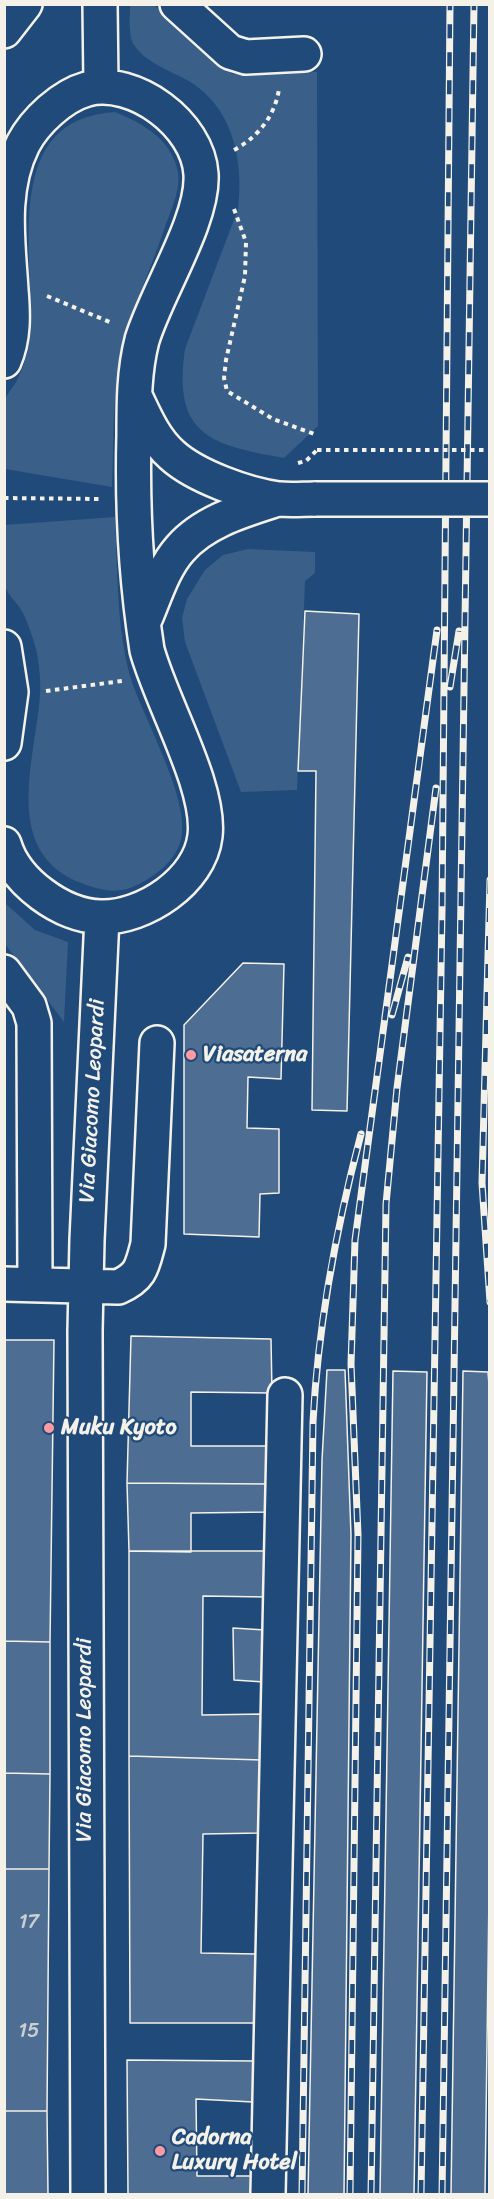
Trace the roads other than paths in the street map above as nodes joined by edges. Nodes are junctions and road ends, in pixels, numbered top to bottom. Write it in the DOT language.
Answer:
graph roads {
  1 [pos="25,4"];
  2 [pos="100,4"];
  3 [pos="177,4"];
  4 [pos="4,31"];
  5 [pos="304,54"];
  6 [pos="101,85"];
  7 [pos="4,361"];
  8 [pos="134,394"];
  9 [pos="278,499"];
  10 [pos="489,499"];
  11 [pos="143,623"];
  12 [pos="4,647"];
  13 [pos="4,743"];
  14 [pos="4,844"];
  15 [pos="102,917"];
  16 [pos="4,972"];
  17 [pos="157,1043"];
  18 [pos="20,1284"];
  19 [pos="87,1285"];
  20 [pos="285,1395"];
  21 [pos="88,2194"];
  22 [pos="268,2194"];
  1 -- 4 [label="street"];
  2 -- 6 [label="street"];
  3 -- 5 [label="street"];
  6 -- 7 [label="street"];
  6 -- 8 [label="street"];
  8 -- 9 [label="street"];
  8 -- 11 [label="street"];
  9 -- 10 [label="street, bridge"];
  9 -- 11 [label="street"];
  11 -- 15 [label="street"];
  12 -- 13 [label="street"];
  14 -- 15 [label="street"];
  15 -- 19 [label="street, Via Giacomo Leopardi"];
  16 -- 18 [label="street"];
  17 -- 19 [label="street"];
  18 -- 19 [label="street"];
  19 -- 21 [label="street, Via Giacomo Leopardi"];
  20 -- 22 [label="street"];
}
